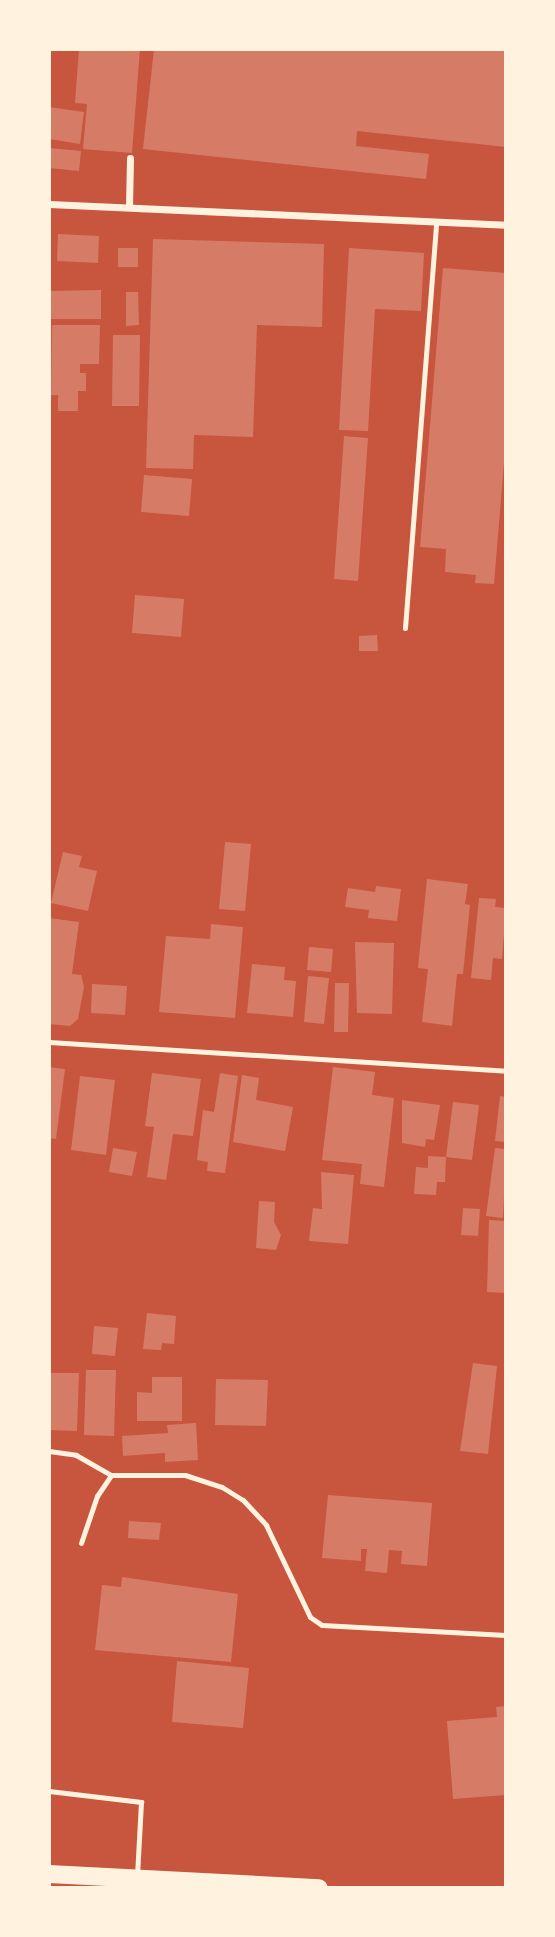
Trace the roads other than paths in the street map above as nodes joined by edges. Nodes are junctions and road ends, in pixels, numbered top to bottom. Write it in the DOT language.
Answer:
graph roads {
  1 [pos="130,158"];
  2 [pos="49,204"];
  3 [pos="129,207"];
  4 [pos="436,223"];
  5 [pos="506,225"];
  6 [pos="405,628"];
  7 [pos="49,1042"];
  8 [pos="506,1071"];
  9 [pos="49,1451"];
  10 [pos="111,1475"];
  11 [pos="81,1543"];
  12 [pos="506,1635"];
  13 [pos="49,1791"];
  14 [pos="49,1874"];
  15 [pos="137,1878"];
  16 [pos="115,1883"];
  17 [pos="319,1888"];
  1 -- 3 [label="street"];
  2 -- 3 [label="street"];
  3 -- 4 [label="street"];
  4 -- 5 [label="street"];
  4 -- 6 [label="lane"];
  7 -- 8 [label="lane"];
  9 -- 10 [label="lane"];
  10 -- 11 [label="lane"];
  10 -- 12 [label="lane"];
  13 -- 15 [label="lane"];
  14 -- 16 [label="main road"];
  15 -- 16 [label="main road"];
  15 -- 17 [label="main road"];
}
